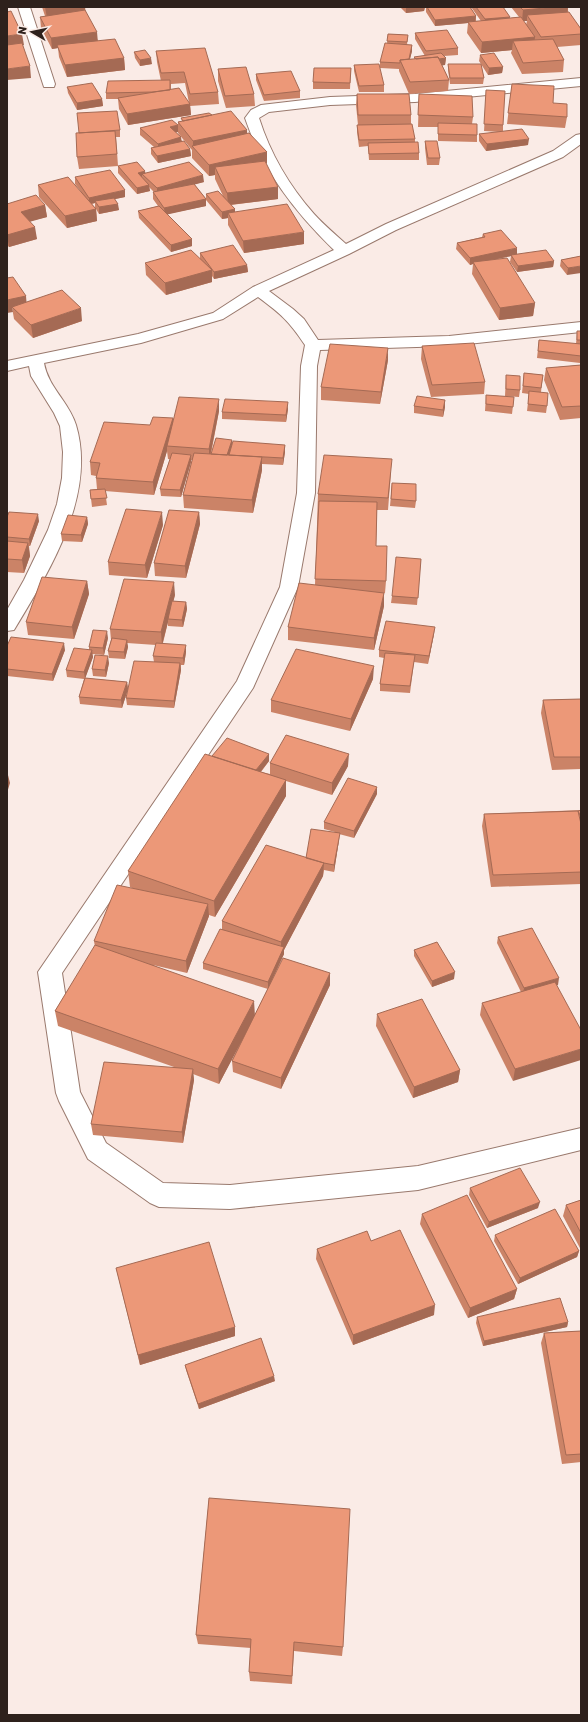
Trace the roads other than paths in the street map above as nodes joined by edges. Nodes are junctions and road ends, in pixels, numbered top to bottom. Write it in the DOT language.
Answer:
graph roads {
  1 [pos="24,7"];
  2 [pos="581,82"];
  3 [pos="49,84"];
  4 [pos="581,138"];
  5 [pos="344,251"];
  6 [pos="258,290"];
  7 [pos="581,327"];
  8 [pos="313,345"];
  9 [pos="36,361"];
  10 [pos="7,366"];
  11 [pos="7,625"];
  12 [pos="581,1139"];
  1 -- 3 [label="street"];
  2 -- 5 [label="street"];
  4 -- 5 [label="street"];
  5 -- 6 [label="street"];
  6 -- 8 [label="street"];
  6 -- 9 [label="street"];
  7 -- 8 [label="street"];
  8 -- 12 [label="street"];
  9 -- 10 [label="street"];
  9 -- 11 [label="street"];
}
